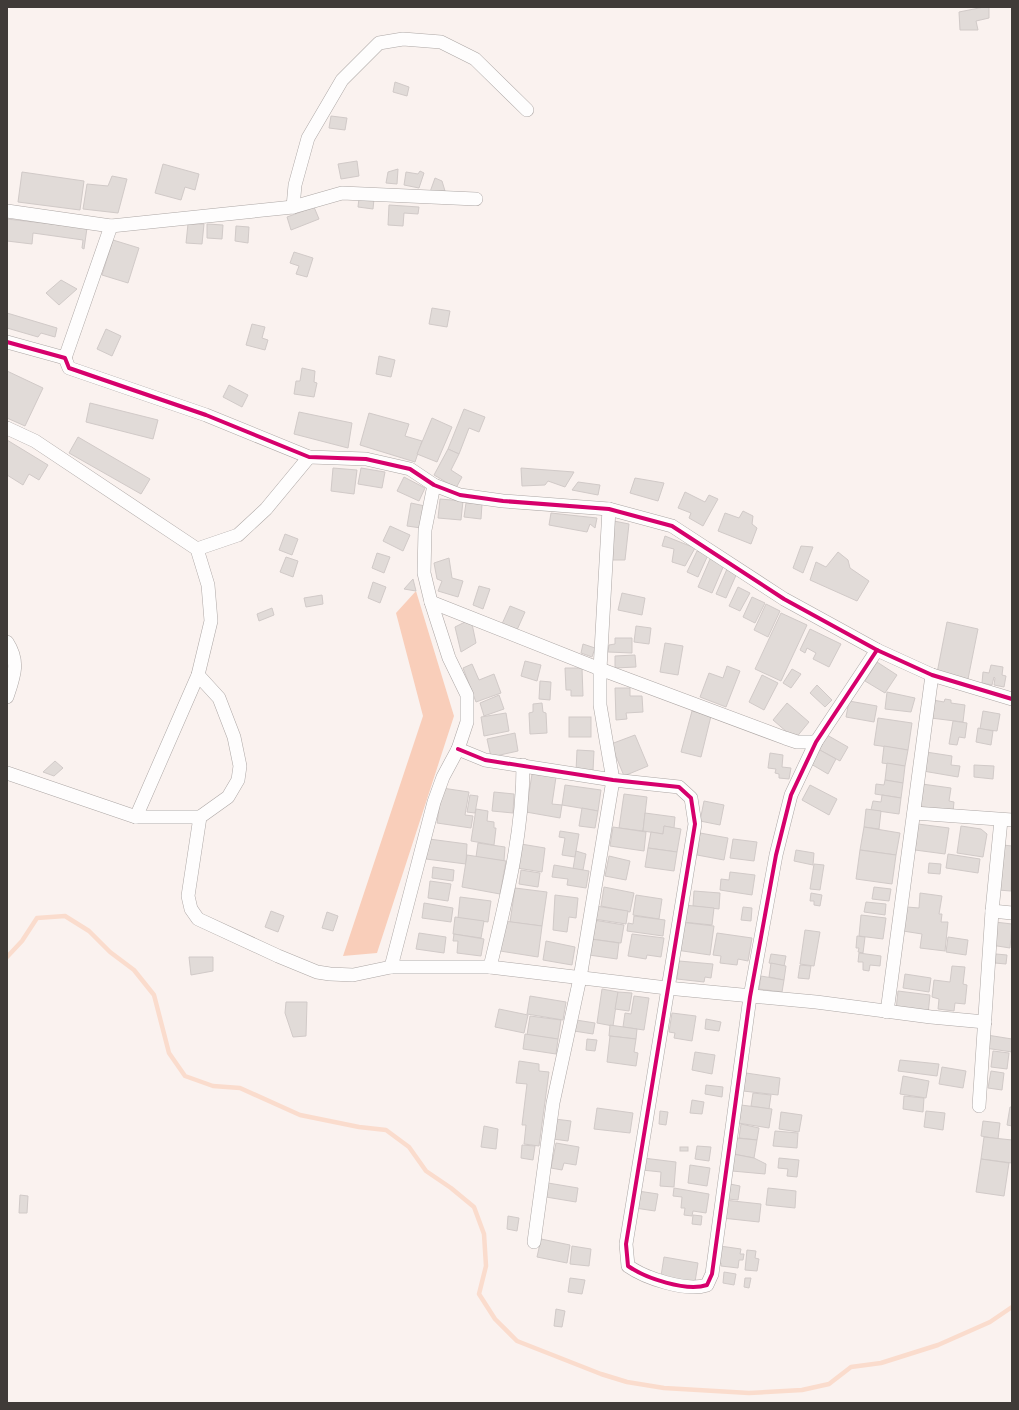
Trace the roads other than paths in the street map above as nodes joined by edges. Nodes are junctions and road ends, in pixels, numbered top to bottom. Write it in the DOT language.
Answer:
graph roads {
  1 [pos="527,110"];
  2 [pos="476,199"];
  3 [pos="293,207"];
  4 [pos="7,211"];
  5 [pos="111,226"];
  6 [pos="7,342"];
  7 [pos="65,358"];
  8 [pos="7,428"];
  9 [pos="310,457"];
  10 [pos="434,485"];
  11 [pos="609,509"];
  12 [pos="197,549"];
  13 [pos="431,602"];
  14 [pos="7,642"];
  15 [pos="877,650"];
  16 [pos="600,669"];
  17 [pos="198,675"];
  18 [pos="932,675"];
  19 [pos="7,697"];
  20 [pos="1012,699"];
  21 [pos="816,742"];
  22 [pos="458,749"];
  23 [pos="523,765"];
  24 [pos="7,773"];
  25 [pos="614,780"];
  26 [pos="914,813"];
  27 [pos="136,817"];
  28 [pos="200,817"];
  29 [pos="1006,820"];
  30 [pos="992,911"];
  31 [pos="1012,913"];
  32 [pos="391,967"];
  33 [pos="490,967"];
  34 [pos="580,978"];
  35 [pos="667,988"];
  36 [pos="750,997"];
  37 [pos="887,1012"];
  38 [pos="985,1022"];
  39 [pos="979,1106"];
  40 [pos="534,1242"];
  1 -- 3 [label="street"];
  2 -- 3 [label="street"];
  3 -- 5 [label="street"];
  4 -- 5 [label="street"];
  5 -- 7 [label="street"];
  6 -- 7 [label="street"];
  7 -- 9 [label="street"];
  8 -- 12 [label="street"];
  9 -- 10 [label="street"];
  9 -- 12 [label="street"];
  10 -- 11 [label="street"];
  10 -- 13 [label="street"];
  11 -- 15 [label="street"];
  11 -- 16 [label="street"];
  12 -- 17 [label="street"];
  13 -- 16 [label="street"];
  13 -- 22 [label="street"];
  14 -- 19 [label="street"];
  15 -- 18 [label="street"];
  15 -- 21 [label="street"];
  16 -- 21 [label="street"];
  16 -- 25 [label="street"];
  17 -- 27 [label="street"];
  17 -- 28 [label="street"];
  18 -- 20 [label="street"];
  18 -- 26 [label="street"];
  21 -- 36 [label="street"];
  22 -- 23 [label="street"];
  22 -- 32 [label="street"];
  23 -- 25 [label="street"];
  23 -- 33 [label="street"];
  24 -- 27 [label="street"];
  25 -- 34 [label="street"];
  25 -- 35 [label="street"];
  26 -- 29 [label="street"];
  26 -- 37 [label="street"];
  27 -- 28 [label="street"];
  28 -- 32 [label="street"];
  29 -- 30 [label="street"];
  30 -- 31 [label="street"];
  30 -- 38 [label="street"];
  32 -- 33 [label="street"];
  33 -- 34 [label="street"];
  34 -- 35 [label="street"];
  34 -- 40 [label="street"];
  35 -- 36 [label="street"];
  35 -- 36 [label="street"];
  36 -- 37 [label="street"];
  37 -- 38 [label="street"];
  38 -- 39 [label="street"];
}
